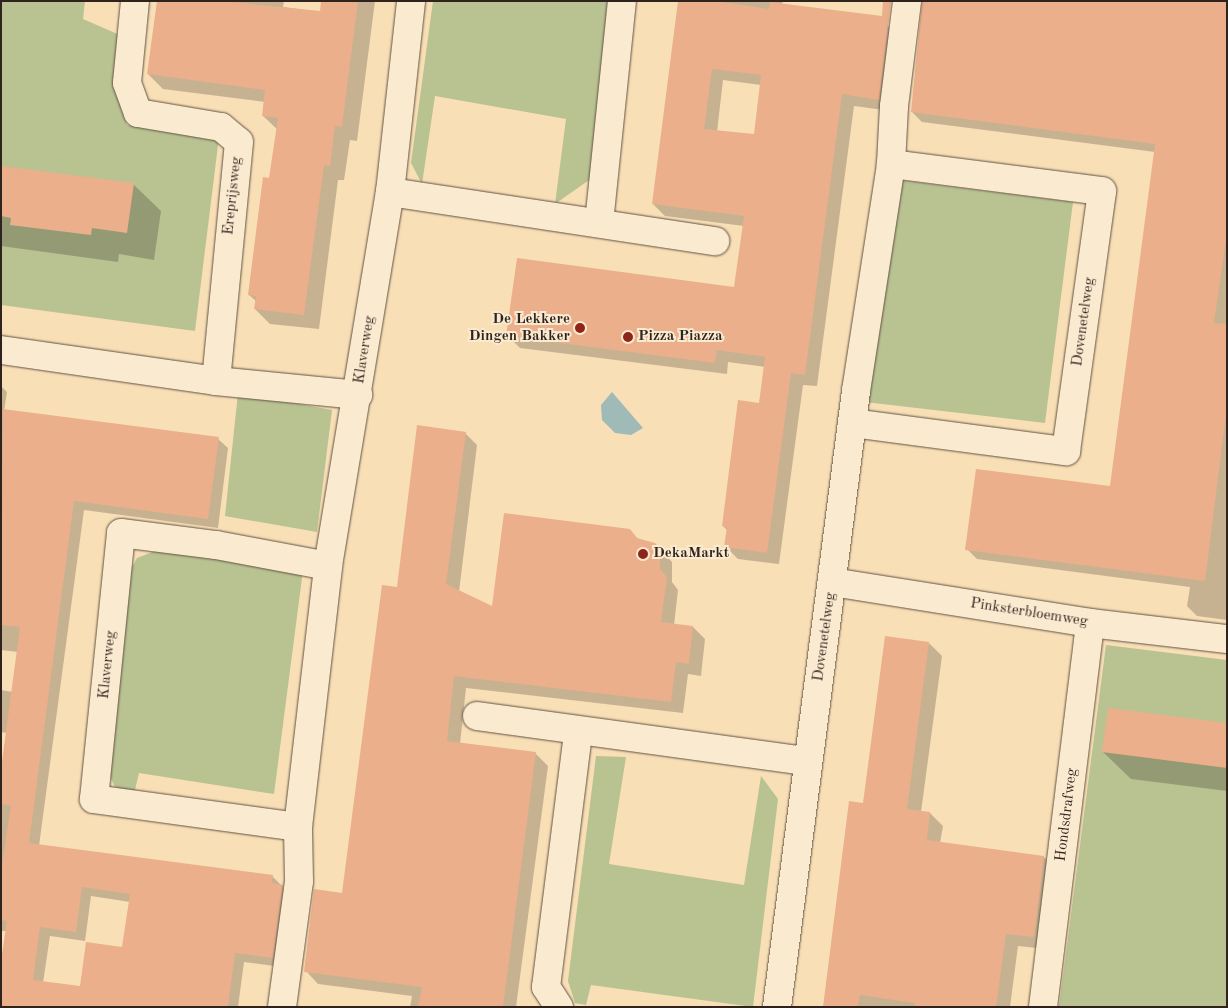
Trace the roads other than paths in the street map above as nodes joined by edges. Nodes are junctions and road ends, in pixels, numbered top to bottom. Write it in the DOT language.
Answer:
graph roads {
  1 [pos="135,1"];
  2 [pos="412,1"];
  3 [pos="622,1"];
  4 [pos="907,1"];
  5 [pos="891,164"];
  6 [pos="390,192"];
  7 [pos="599,223"];
  8 [pos="715,241"];
  9 [pos="1,350"];
  10 [pos="216,381"];
  11 [pos="358,394"];
  12 [pos="852,423"];
  13 [pos="328,566"];
  14 [pos="832,582"];
  15 [pos="1090,623"];
  16 [pos="1227,639"];
  17 [pos="477,716"];
  18 [pos="578,732"];
  19 [pos="807,761"];
  20 [pos="298,827"];
  21 [pos="282,1007"];
  22 [pos="559,1007"];
  23 [pos="777,1007"];
  24 [pos="1043,1007"];
  1 -- 10 [label="street, Ereprijsweg"];
  2 -- 6 [label="street, Klaverweg"];
  3 -- 7 [label="street"];
  4 -- 5 [label="street, Dovenetelweg"];
  5 -- 12 [label="street, Dovenetelweg"];
  5 -- 12 [label="street, Dovenetelweg"];
  6 -- 7 [label="street"];
  6 -- 11 [label="street, Klaverweg"];
  7 -- 8 [label="street"];
  9 -- 10 [label="street"];
  10 -- 11 [label="street"];
  11 -- 13 [label="street, Klaverweg"];
  12 -- 14 [label="street, Dovenetelweg"];
  13 -- 20 [label="street, Klaverweg"];
  13 -- 20 [label="street, Klaverweg"];
  14 -- 15 [label="street, Pinksterbloemweg"];
  14 -- 19 [label="street, Dovenetelweg"];
  15 -- 16 [label="street, Pinksterbloemweg"];
  15 -- 24 [label="street, Hondsdrafweg"];
  17 -- 18 [label="street"];
  18 -- 19 [label="street"];
  18 -- 22 [label="street"];
  19 -- 23 [label="street, Dovenetelweg"];
  20 -- 21 [label="street, Klaverweg"];
}
